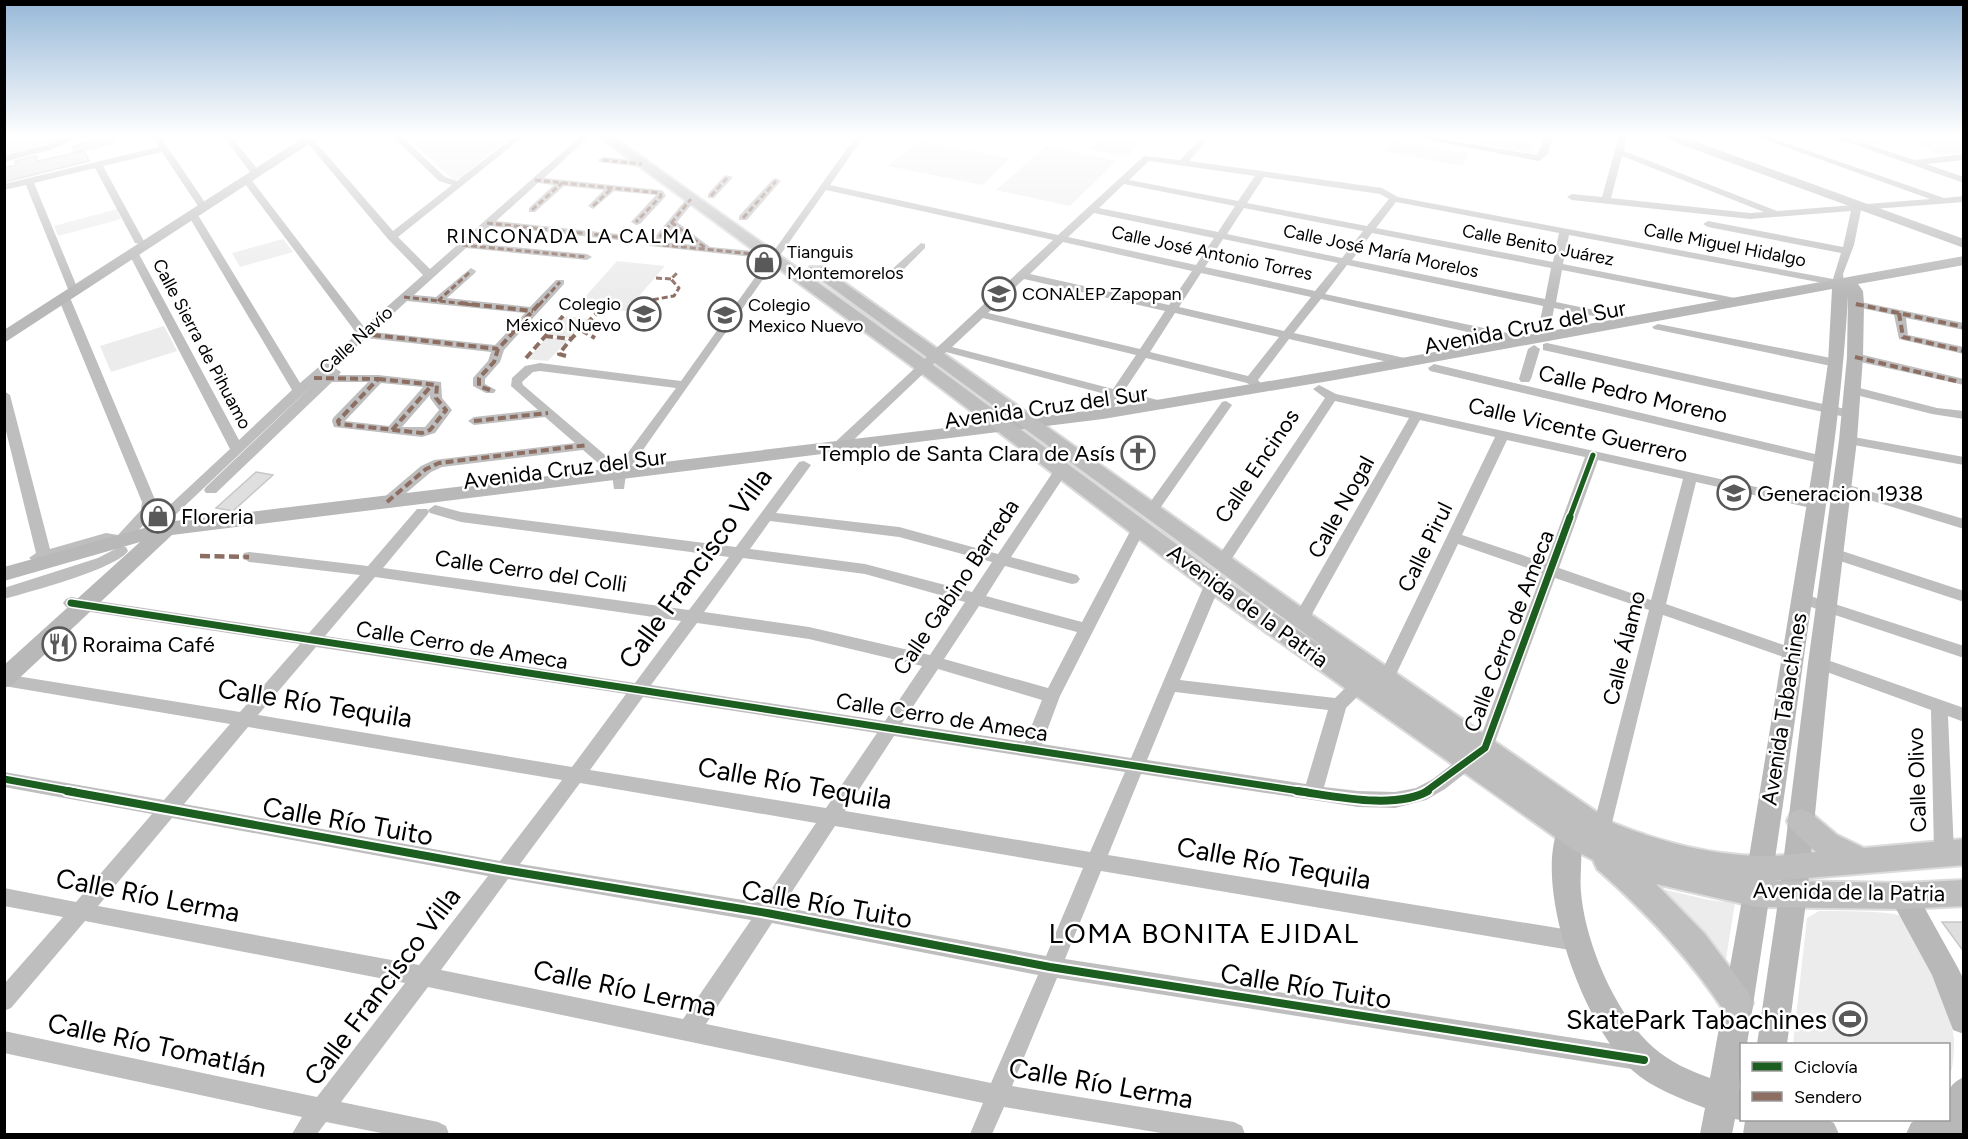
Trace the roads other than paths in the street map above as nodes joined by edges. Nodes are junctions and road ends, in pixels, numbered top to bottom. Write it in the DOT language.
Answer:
graph roads {
  1 [pos="32,189"];
  2 [pos="110,189"];
  3 [pos="186,189"];
  4 [pos="228,189"];
  5 [pos="261,189"];
  6 [pos="351,189"];
  7 [pos="455,189"];
  8 [pos="529,189"];
  9 [pos="555,189"];
  10 [pos="611,189"];
  11 [pos="620,189"];
  12 [pos="677,189"];
  13 [pos="701,189"];
  14 [pos="717,189"];
  15 [pos="768,189"];
  16 [pos="822,189"];
  17 [pos="834,189"];
  18 [pos="1112,189"];
  19 [pos="1164,189"];
  20 [pos="1251,189"];
  21 [pos="1351,189"];
  22 [pos="1609,189"];
  23 [pos="1714,189"];
  24 [pos="1810,189"];
  25 [pos="1833,189"];
  26 [pos="1911,189"];
  27 [pos="711,196"];
  28 [pos="1391,196"];
  29 [pos="1572,197"];
  30 [pos="691,199"];
  31 [pos="1964,199"];
  32 [pos="1606,200"];
  33 [pos="1945,201"];
  34 [pos="1241,204"];
  35 [pos="593,206"];
  36 [pos="1882,207"];
  37 [pos="1860,208"];
  38 [pos="197,209"];
  39 [pos="1091,209"];
  40 [pos="532,210"];
  41 [pos="1777,214"];
  42 [pos="743,218"];
  43 [pos="636,222"];
  44 [pos="671,222"];
  45 [pos="491,224"];
  46 [pos="1708,224"];
  47 [pos="1370,229"];
  48 [pos="1564,232"];
  49 [pos="1220,235"];
  50 [pos="392,237"];
  51 [pos="618,237"];
  52 [pos="1964,237"];
  53 [pos="1060,238"];
  54 [pos="1964,244"];
  55 [pos="467,246"];
  56 [pos="921,246"];
  57 [pos="137,248"];
  58 [pos="709,250"];
  59 [pos="773,251"];
  60 [pos="1847,251"];
  61 [pos="587,257"];
  62 [pos="1964,260"];
  63 [pos="1344,262"];
  64 [pos="1557,266"];
  65 [pos="1198,269"];
  66 [pos="471,271"];
  67 [pos="1964,272"];
  68 [pos="893,274"];
  69 [pos="429,275"];
  70 [pos="1021,275"];
  71 [pos="560,282"];
  72 [pos="1846,288"];
  73 [pos="68,293"];
  74 [pos="1318,295"];
  75 [pos="409,298"];
  76 [pos="438,301"];
  77 [pos="1736,301"];
  78 [pos="1549,305"];
  79 [pos="1172,309"];
  80 [pos="533,311"];
  81 [pos="1899,313"];
  82 [pos="980,314"];
  83 [pos="1628,320"];
  84 [pos="1658,327"];
  85 [pos="1964,327"];
  86 [pos="4,331"];
  87 [pos="368,334"];
  88 [pos="1286,335"];
  89 [pos="4,338"];
  90 [pos="1536,343"];
  91 [pos="498,349"];
  92 [pos="1964,351"];
  93 [pos="1143,353"];
  94 [pos="934,357"];
  95 [pos="1855,357"];
  96 [pos="1406,362"];
  97 [pos="1836,363"];
  98 [pos="1434,368"];
  99 [pos="1525,379"];
  100 [pos="315,382"];
  101 [pos="375,382"];
  102 [pos="1960,382"];
  103 [pos="1255,384"];
  104 [pos="432,385"];
  105 [pos="684,386"];
  106 [pos="490,390"];
  107 [pos="1852,390"];
  108 [pos="1116,393"];
  109 [pos="1326,393"];
  110 [pos="4,395"];
  111 [pos="1161,405"];
  112 [pos="1226,405"];
  113 [pos="1830,409"];
  114 [pos="548,413"];
  115 [pos="1103,414"];
  116 [pos="1850,414"];
  117 [pos="1964,415"];
  118 [pos="1416,416"];
  119 [pos="474,421"];
  120 [pos="392,430"];
  121 [pos="1023,430"];
  122 [pos="1503,435"];
  123 [pos="1848,440"];
  124 [pos="588,446"];
  125 [pos="837,448"];
  126 [pos="237,450"];
  127 [pos="1593,455"];
  128 [pos="1823,460"];
  129 [pos="1964,461"];
  130 [pos="804,465"];
  131 [pos="1062,469"];
  132 [pos="1690,477"];
  133 [pos="619,480"];
  134 [pos="1842,488"];
  135 [pos="387,502"];
  136 [pos="1815,504"];
  137 [pos="428,511"];
  138 [pos="766,516"];
  139 [pos="1145,519"];
  140 [pos="1964,525"];
  141 [pos="1454,537"];
  142 [pos="137,541"];
  143 [pos="739,552"];
  144 [pos="1833,553"];
  145 [pos="44,556"];
  146 [pos="249,557"];
  147 [pos="1002,560"];
  148 [pos="4,568"];
  149 [pos="370,571"];
  150 [pos="1552,571"];
  151 [pos="1218,572"];
  152 [pos="4,574"];
  153 [pos="1072,579"];
  154 [pos="4,586"];
  155 [pos="4,594"];
  156 [pos="1964,597"];
  157 [pos="1801,598"];
  158 [pos="975,600"];
  159 [pos="78,604"];
  160 [pos="1657,607"];
  161 [pos="1826,607"];
  162 [pos="693,617"];
  163 [pos="1301,619"];
  164 [pos="1086,629"];
  165 [pos="311,640"];
  166 [pos="1964,652"];
  167 [pos="1792,654"];
  168 [pos="933,662"];
  169 [pos="4,663"];
  170 [pos="1819,663"];
  171 [pos="4,679"];
  172 [pos="1386,679"];
  173 [pos="1169,685"];
  174 [pos="1360,686"];
  175 [pos="639,690"];
  176 [pos="1052,696"];
  177 [pos="1338,705"];
  178 [pos="1939,706"];
  179 [pos="1964,715"];
  180 [pos="244,719"];
  181 [pos="891,727"];
  182 [pos="1031,750"];
  183 [pos="1476,755"];
  184 [pos="1135,765"];
  185 [pos="577,774"];
  186 [pos="4,779"];
  187 [pos="1313,793"];
  188 [pos="168,809"];
  189 [pos="831,817"];
  190 [pos="1801,822"];
  191 [pos="1584,834"];
  192 [pos="1954,852"];
  193 [pos="1095,860"];
  194 [pos="1865,861"];
  195 [pos="504,870"];
  196 [pos="1794,881"];
  197 [pos="1758,882"];
  198 [pos="1964,893"];
  199 [pos="1903,896"];
  200 [pos="4,897"];
  201 [pos="81,911"];
  202 [pos="767,913"];
  203 [pos="1576,941"];
  204 [pos="1050,967"];
  205 [pos="423,976"];
  206 [pos="4,1001"];
  207 [pos="1737,1003"];
  208 [pos="1964,1019"];
  209 [pos="689,1030"];
  210 [pos="4,1042"];
  211 [pos="1772,1043"];
  212 [pos="1644,1060"];
  213 [pos="1964,1093"];
  214 [pos="997,1095"];
  215 [pos="1732,1102"];
  216 [pos="323,1109"];
  217 [pos="1950,1114"];
  218 [pos="1781,1121"];
  219 [pos="1944,1121"];
  220 [pos="1950,1121"];
  221 [pos="1964,1132"];
  222 [pos="303,1134"];
  223 [pos="438,1134"];
  224 [pos="981,1134"];
  225 [pos="1234,1134"];
  226 [pos="1716,1134"];
  227 [pos="1823,1134"];
  228 [pos="1922,1134"];
  1 -- 73 [label="street"];
  2 -- 57 [label="street, Calle Sierra de Pihuamo"];
  3 -- 38 [label="street"];
  4 -- 38 [label="main road"];
  5 -- 87 [label="street"];
  6 -- 50 [label="street"];
  7 -- 50 [label="street"];
  8 -- 45 [label="street, Calle Navío"];
  9 -- 40 [label="street"];
  10 -- 35 [label="street"];
  11 -- 43 [label="street"];
  12 -- 30 [label="main road, Avenida de la Patria"];
  13 -- 27 [label="main road, Avenida de la Patria"];
  14 -- 27 [label="street"];
  15 -- 42 [label="street"];
  16 -- 59 [label="street"];
  17 -- 53 [label="street, Calle José Antonio Torres"];
  18 -- 39 [label="street"];
  19 -- 34 [label="street, Calle Benito Juárez"];
  20 -- 34 [label="street"];
  21 -- 28 [label="street, Calle Miguel Hidalgo"];
  22 -- 32 [label="street"];
  23 -- 41 [label="street"];
  24 -- 37 [label="main road"];
  25 -- 36 [label="main road"];
  26 -- 33 [label="street"];
  27 -- 42 [label="main road, Avenida de la Patria"];
  28 -- 47 [label="street"];
  28 -- 48 [label="street, Calle Miguel Hidalgo"];
  29 -- 32 [label="street"];
  30 -- 44 [label="street"];
  30 -- 59 [label="main road, Avenida de la Patria"];
  31 -- 33 [label="street"];
  32 -- 41 [label="street"];
  33 -- 36 [label="street"];
  34 -- 47 [label="street, Calle Benito Juárez"];
  34 -- 49 [label="street"];
  36 -- 37 [label="street"];
  36 -- 52 [label="main road"];
  37 -- 41 [label="street"];
  37 -- 54 [label="main road"];
  37 -- 60 [label="street"];
  38 -- 57 [label="main road"];
  38 -- 100 [label="street"];
  39 -- 49 [label="street, Calle José María Morelos"];
  39 -- 53 [label="street"];
  42 -- 59 [label="main road, Avenida de la Patria"];
  44 -- 58 [label="street"];
  44 -- 58 [label="street"];
  45 -- 51 [label="street"];
  45 -- 55 [label="street, Calle Navío"];
  46 -- 60 [label="street"];
  47 -- 63 [label="street"];
  47 -- 64 [label="street, Calle Benito Juárez"];
  48 -- 64 [label="street"];
  48 -- 72 [label="street, Calle Miguel Hidalgo"];
  49 -- 63 [label="street, Calle José María Morelos"];
  49 -- 65 [label="street"];
  50 -- 69 [label="street"];
  53 -- 65 [label="street, Calle José Antonio Torres"];
  53 -- 70 [label="street"];
  55 -- 61 [label="street"];
  55 -- 69 [label="street, Calle Navío"];
  55 -- 75 [label="street, Calle Navío"];
  56 -- 68 [label="street"];
  57 -- 73 [label="main road"];
  57 -- 126 [label="street, Calle Sierra de Pihuamo"];
  58 -- 59 [label="street"];
  59 -- 94 [label="main road, Avenida de la Patria"];
  59 -- 105 [label="street"];
  60 -- 72 [label="street"];
  62 -- 72 [label="main road, Avenida Cruz del Sur"];
  63 -- 74 [label="street"];
  63 -- 78 [label="street, Calle José María Morelos"];
  64 -- 77 [label="street, Calle Benito Juárez"];
  64 -- 78 [label="street"];
  65 -- 74 [label="street, Calle José Antonio Torres"];
  65 -- 79 [label="street"];
  66 -- 76 [label="street"];
  67 -- 72 [label="main road, Avenida Cruz del Sur"];
  69 -- 75 [label="street, Calle Navío"];
  70 -- 79 [label="street"];
  70 -- 82 [label="street"];
  71 -- 80 [label="street"];
  72 -- 77 [label="main road, Avenida Cruz del Sur"];
  72 -- 81 [label="street, Calle Miguel Hidalgo"];
  72 -- 84 [label="main road, Avenida Cruz del Sur"];
  72 -- 95 [label="main road, Avenida Tabachines"];
  72 -- 97 [label="main road, Avenida Tabachines"];
  73 -- 86 [label="main road"];
  73 -- 89 [label="main road"];
  73 -- 142 [label="street"];
  74 -- 88 [label="street"];
  74 -- 90 [label="street, Calle José Antonio Torres"];
  75 -- 76 [label="street"];
  75 -- 87 [label="street, Calle Navío"];
  76 -- 80 [label="street"];
  77 -- 83 [label="main road, Avenida Cruz del Sur"];
  78 -- 83 [label="street, Calle José María Morelos"];
  78 -- 90 [label="street"];
  79 -- 88 [label="street"];
  79 -- 93 [label="street"];
  80 -- 91 [label="street"];
  81 -- 85 [label="street, Calle Miguel Hidalgo"];
  81 -- 92 [label="street"];
  82 -- 93 [label="street"];
  82 -- 94 [label="street"];
  83 -- 90 [label="main road, Avenida Cruz del Sur"];
  84 -- 90 [label="main road, Avenida Cruz del Sur"];
  84 -- 97 [label="street"];
  87 -- 91 [label="street"];
  87 -- 100 [label="street, Calle Navío"];
  88 -- 96 [label="street"];
  88 -- 103 [label="street"];
  90 -- 96 [label="main road, Avenida Cruz del Sur"];
  90 -- 98 [label="main road, Avenida Cruz del Sur"];
  90 -- 99 [label="street"];
  90 -- 113 [label="street, Calle José Antonio Torres"];
  91 -- 106 [label="street"];
  93 -- 103 [label="street"];
  93 -- 108 [label="street"];
  94 -- 108 [label="street"];
  94 -- 121 [label="main road, Avenida de la Patria"];
  94 -- 125 [label="street"];
  95 -- 102 [label="street"];
  95 -- 107 [label="main road, Avenida Tabachines"];
  96 -- 103 [label="main road, Avenida Cruz del Sur"];
  97 -- 113 [label="main road, Avenida Tabachines"];
  98 -- 109 [label="main road, Avenida Cruz del Sur"];
  98 -- 128 [label="street, Calle Pedro Moreno"];
  100 -- 101 [label="street"];
  100 -- 126 [label="street, Calle Navío"];
  100 -- 142 [label="street, Calle Navío"];
  101 -- 104 [label="street"];
  101 -- 120 [label="street"];
  103 -- 111 [label="main road, Avenida Cruz del Sur"];
  104 -- 120 [label="street"];
  104 -- 120 [label="street"];
  105 -- 114 [label="street"];
  105 -- 133 [label="street"];
  107 -- 116 [label="main road, Avenida Tabachines"];
  107 -- 117 [label="street"];
  108 -- 111 [label="street"];
  108 -- 115 [label="street"];
  109 -- 112 [label="main road, Avenida Cruz del Sur"];
  109 -- 118 [label="street, Calle Vicente Guerrero"];
  109 -- 151 [label="street, Calle Encinos"];
  110 -- 145 [label="street"];
  111 -- 115 [label="main road, Avenida Cruz del Sur"];
  112 -- 121 [label="main road, Avenida Cruz del Sur"];
  112 -- 139 [label="street"];
  113 -- 116 [label="street, Calle José Antonio Torres"];
  113 -- 128 [label="main road, Avenida Tabachines"];
  114 -- 119 [label="street"];
  114 -- 124 [label="street"];
  115 -- 121 [label="main road, Avenida Cruz del Sur"];
  116 -- 123 [label="main road, Avenida Tabachines"];
  118 -- 122 [label="street, Calle Vicente Guerrero"];
  118 -- 163 [label="street, Calle Nogal"];
  121 -- 125 [label="main road, Avenida Cruz del Sur"];
  121 -- 130 [label="main road, Avenida Cruz del Sur"];
  121 -- 131 [label="main road, Avenida de la Patria"];
  121 -- 139 [label="main road, Avenida de la Patria"];
  122 -- 127 [label="street, Calle Vicente Guerrero"];
  122 -- 141 [label="street, Calle Pirul"];
  123 -- 129 [label="street"];
  123 -- 134 [label="main road, Avenida Tabachines"];
  124 -- 133 [label="street"];
  124 -- 135 [label="street"];
  125 -- 133 [label="main road, Avenida Cruz del Sur"];
  126 -- 142 [label="street, Calle Navío"];
  127 -- 132 [label="street, Calle Vicente Guerrero"];
  127 -- 150 [label="street, Calle Cerro de Ameca"];
  128 -- 136 [label="main road, Avenida Tabachines"];
  130 -- 133 [label="main road, Avenida Cruz del Sur"];
  130 -- 138 [label="street, Calle Francisco Villa"];
  131 -- 139 [label="main road, Avenida de la Patria"];
  131 -- 147 [label="street, Calle Gabino Barreda"];
  132 -- 136 [label="street, Calle Vicente Guerrero"];
  132 -- 160 [label="street, Calle Álamo"];
  133 -- 135 [label="main road, Avenida Cruz del Sur"];
  133 -- 137 [label="main road, Avenida Cruz del Sur"];
  134 -- 140 [label="street"];
  134 -- 144 [label="main road, Avenida Tabachines"];
  135 -- 142 [label="main road, Avenida Cruz del Sur"];
  136 -- 157 [label="main road, Avenida Tabachines"];
  137 -- 142 [label="main road, Avenida Cruz del Sur"];
  137 -- 143 [label="street"];
  137 -- 149 [label="street"];
  138 -- 143 [label="street, Calle Francisco Villa"];
  138 -- 147 [label="street"];
  139 -- 151 [label="main road, Avenida de la Patria"];
  139 -- 164 [label="street"];
  141 -- 150 [label="street"];
  141 -- 172 [label="street, Calle Pirul"];
  142 -- 145 [label="street"];
  142 -- 152 [label="main road"];
  142 -- 154 [label="main road"];
  142 -- 155 [label="street"];
  142 -- 159 [label="main road"];
  143 -- 158 [label="street"];
  143 -- 162 [label="street, Calle Francisco Villa"];
  144 -- 156 [label="street"];
  144 -- 161 [label="main road, Avenida Tabachines"];
  145 -- 148 [label="street"];
  146 -- 149 [label="street, Calle Cerro del Colli"];
  147 -- 153 [label="street"];
  147 -- 158 [label="street, Calle Gabino Barreda"];
  149 -- 162 [label="street, Calle Cerro del Colli"];
  149 -- 165 [label="street"];
  150 -- 160 [label="street"];
  150 -- 183 [label="street, Calle Cerro de Ameca"];
  151 -- 163 [label="main road, Avenida de la Patria"];
  151 -- 173 [label="street, Calle Encinos"];
  151 -- 174 [label="main road, Avenida de la Patria"];
  157 -- 161 [label="street"];
  157 -- 167 [label="main road, Avenida Tabachines"];
  158 -- 164 [label="street"];
  158 -- 168 [label="street, Calle Gabino Barreda"];
  159 -- 165 [label="street, Calle Cerro de Ameca"];
  159 -- 169 [label="main road"];
  159 -- 171 [label="main road"];
  160 -- 167 [label="street"];
  160 -- 191 [label="street, Calle Álamo"];
  161 -- 166 [label="street"];
  161 -- 170 [label="main road, Avenida Tabachines"];
  162 -- 168 [label="street, Calle Cerro del Colli"];
  162 -- 175 [label="street, Calle Francisco Villa"];
  163 -- 172 [label="main road, Avenida de la Patria"];
  164 -- 176 [label="street"];
  165 -- 175 [label="street, Calle Cerro de Ameca"];
  165 -- 180 [label="street"];
  167 -- 197 [label="main road, Avenida Tabachines"];
  168 -- 176 [label="street, Calle Cerro del Colli"];
  168 -- 181 [label="street, Calle Gabino Barreda"];
  170 -- 178 [label="street"];
  170 -- 190 [label="main road, Avenida Tabachines"];
  171 -- 180 [label="street, Calle Río Tequila"];
  172 -- 183 [label="main road, Avenida de la Patria"];
  173 -- 177 [label="street"];
  173 -- 184 [label="street, Calle Encinos"];
  174 -- 177 [label="street"];
  174 -- 183 [label="main road, Avenida de la Patria"];
  175 -- 181 [label="street, Calle Cerro de Ameca"];
  175 -- 185 [label="street, Calle Francisco Villa"];
  176 -- 182 [label="street"];
  177 -- 187 [label="street"];
  178 -- 179 [label="street"];
  178 -- 192 [label="street, Calle Olivo"];
  180 -- 185 [label="street, Calle Río Tequila"];
  180 -- 188 [label="street"];
  181 -- 182 [label="street, Calle Cerro de Ameca"];
  181 -- 189 [label="street, Calle Gabino Barreda"];
  182 -- 184 [label="street, Calle Cerro de Ameca"];
  183 -- 187 [label="street, Calle Cerro de Ameca"];
  183 -- 191 [label="main road, Avenida de la Patria"];
  184 -- 187 [label="street, Calle Cerro de Ameca"];
  184 -- 193 [label="street, Calle Encinos"];
  185 -- 189 [label="street, Calle Río Tequila"];
  185 -- 195 [label="street, Calle Francisco Villa"];
  186 -- 188 [label="street, Calle Río Tuito"];
  188 -- 195 [label="street, Calle Río Tuito"];
  188 -- 201 [label="street"];
  189 -- 193 [label="street, Calle Río Tequila"];
  189 -- 202 [label="street, Calle Gabino Barreda"];
  190 -- 194 [label="main road"];
  190 -- 196 [label="main road, Avenida Tabachines"];
  191 -- 197 [label="main road, Avenida de la Patria"];
  191 -- 203 [label="main road"];
  191 -- 207 [label="main road"];
  192 -- 194 [label="main road, Avenida de la Patria"];
  193 -- 203 [label="street, Calle Río Tequila"];
  193 -- 204 [label="street, Calle Encinos"];
  194 -- 196 [label="main road, Avenida de la Patria"];
  195 -- 202 [label="street, Calle Río Tuito"];
  195 -- 205 [label="street, Calle Francisco Villa"];
  196 -- 197 [label="main road, Avenida de la Patria"];
  196 -- 199 [label="main road, Avenida de la Patria"];
  196 -- 211 [label="main road, Avenida Tabachines"];
  197 -- 207 [label="main road, Avenida Tabachines"];
  198 -- 199 [label="main road, Avenida de la Patria"];
  199 -- 208 [label="main road"];
  200 -- 201 [label="street, Calle Río Lerma"];
  201 -- 205 [label="street, Calle Río Lerma"];
  201 -- 206 [label="street"];
  202 -- 204 [label="street, Calle Río Tuito"];
  202 -- 209 [label="street, Calle Gabino Barreda"];
  203 -- 212 [label="main road"];
  204 -- 212 [label="street, Calle Río Tuito"];
  204 -- 214 [label="street, Calle Encinos"];
  205 -- 209 [label="street, Calle Río Lerma"];
  205 -- 216 [label="street, Calle Francisco Villa"];
  207 -- 215 [label="main road, Avenida Tabachines"];
  209 -- 214 [label="street, Calle Río Lerma"];
  210 -- 216 [label="street, Calle Río Tomatlán"];
  212 -- 215 [label="main road"];
  213 -- 217 [label="main road"];
  214 -- 224 [label="street, Calle Encinos"];
  214 -- 225 [label="street, Calle Río Lerma"];
  215 -- 226 [label="main road, Avenida Tabachines"];
  216 -- 222 [label="street, Calle Francisco Villa"];
  216 -- 223 [label="street, Calle Río Tomatlán"];
  218 -- 227 [label="main road"];
  219 -- 228 [label="main road"];
  220 -- 221 [label="main road"];
}
